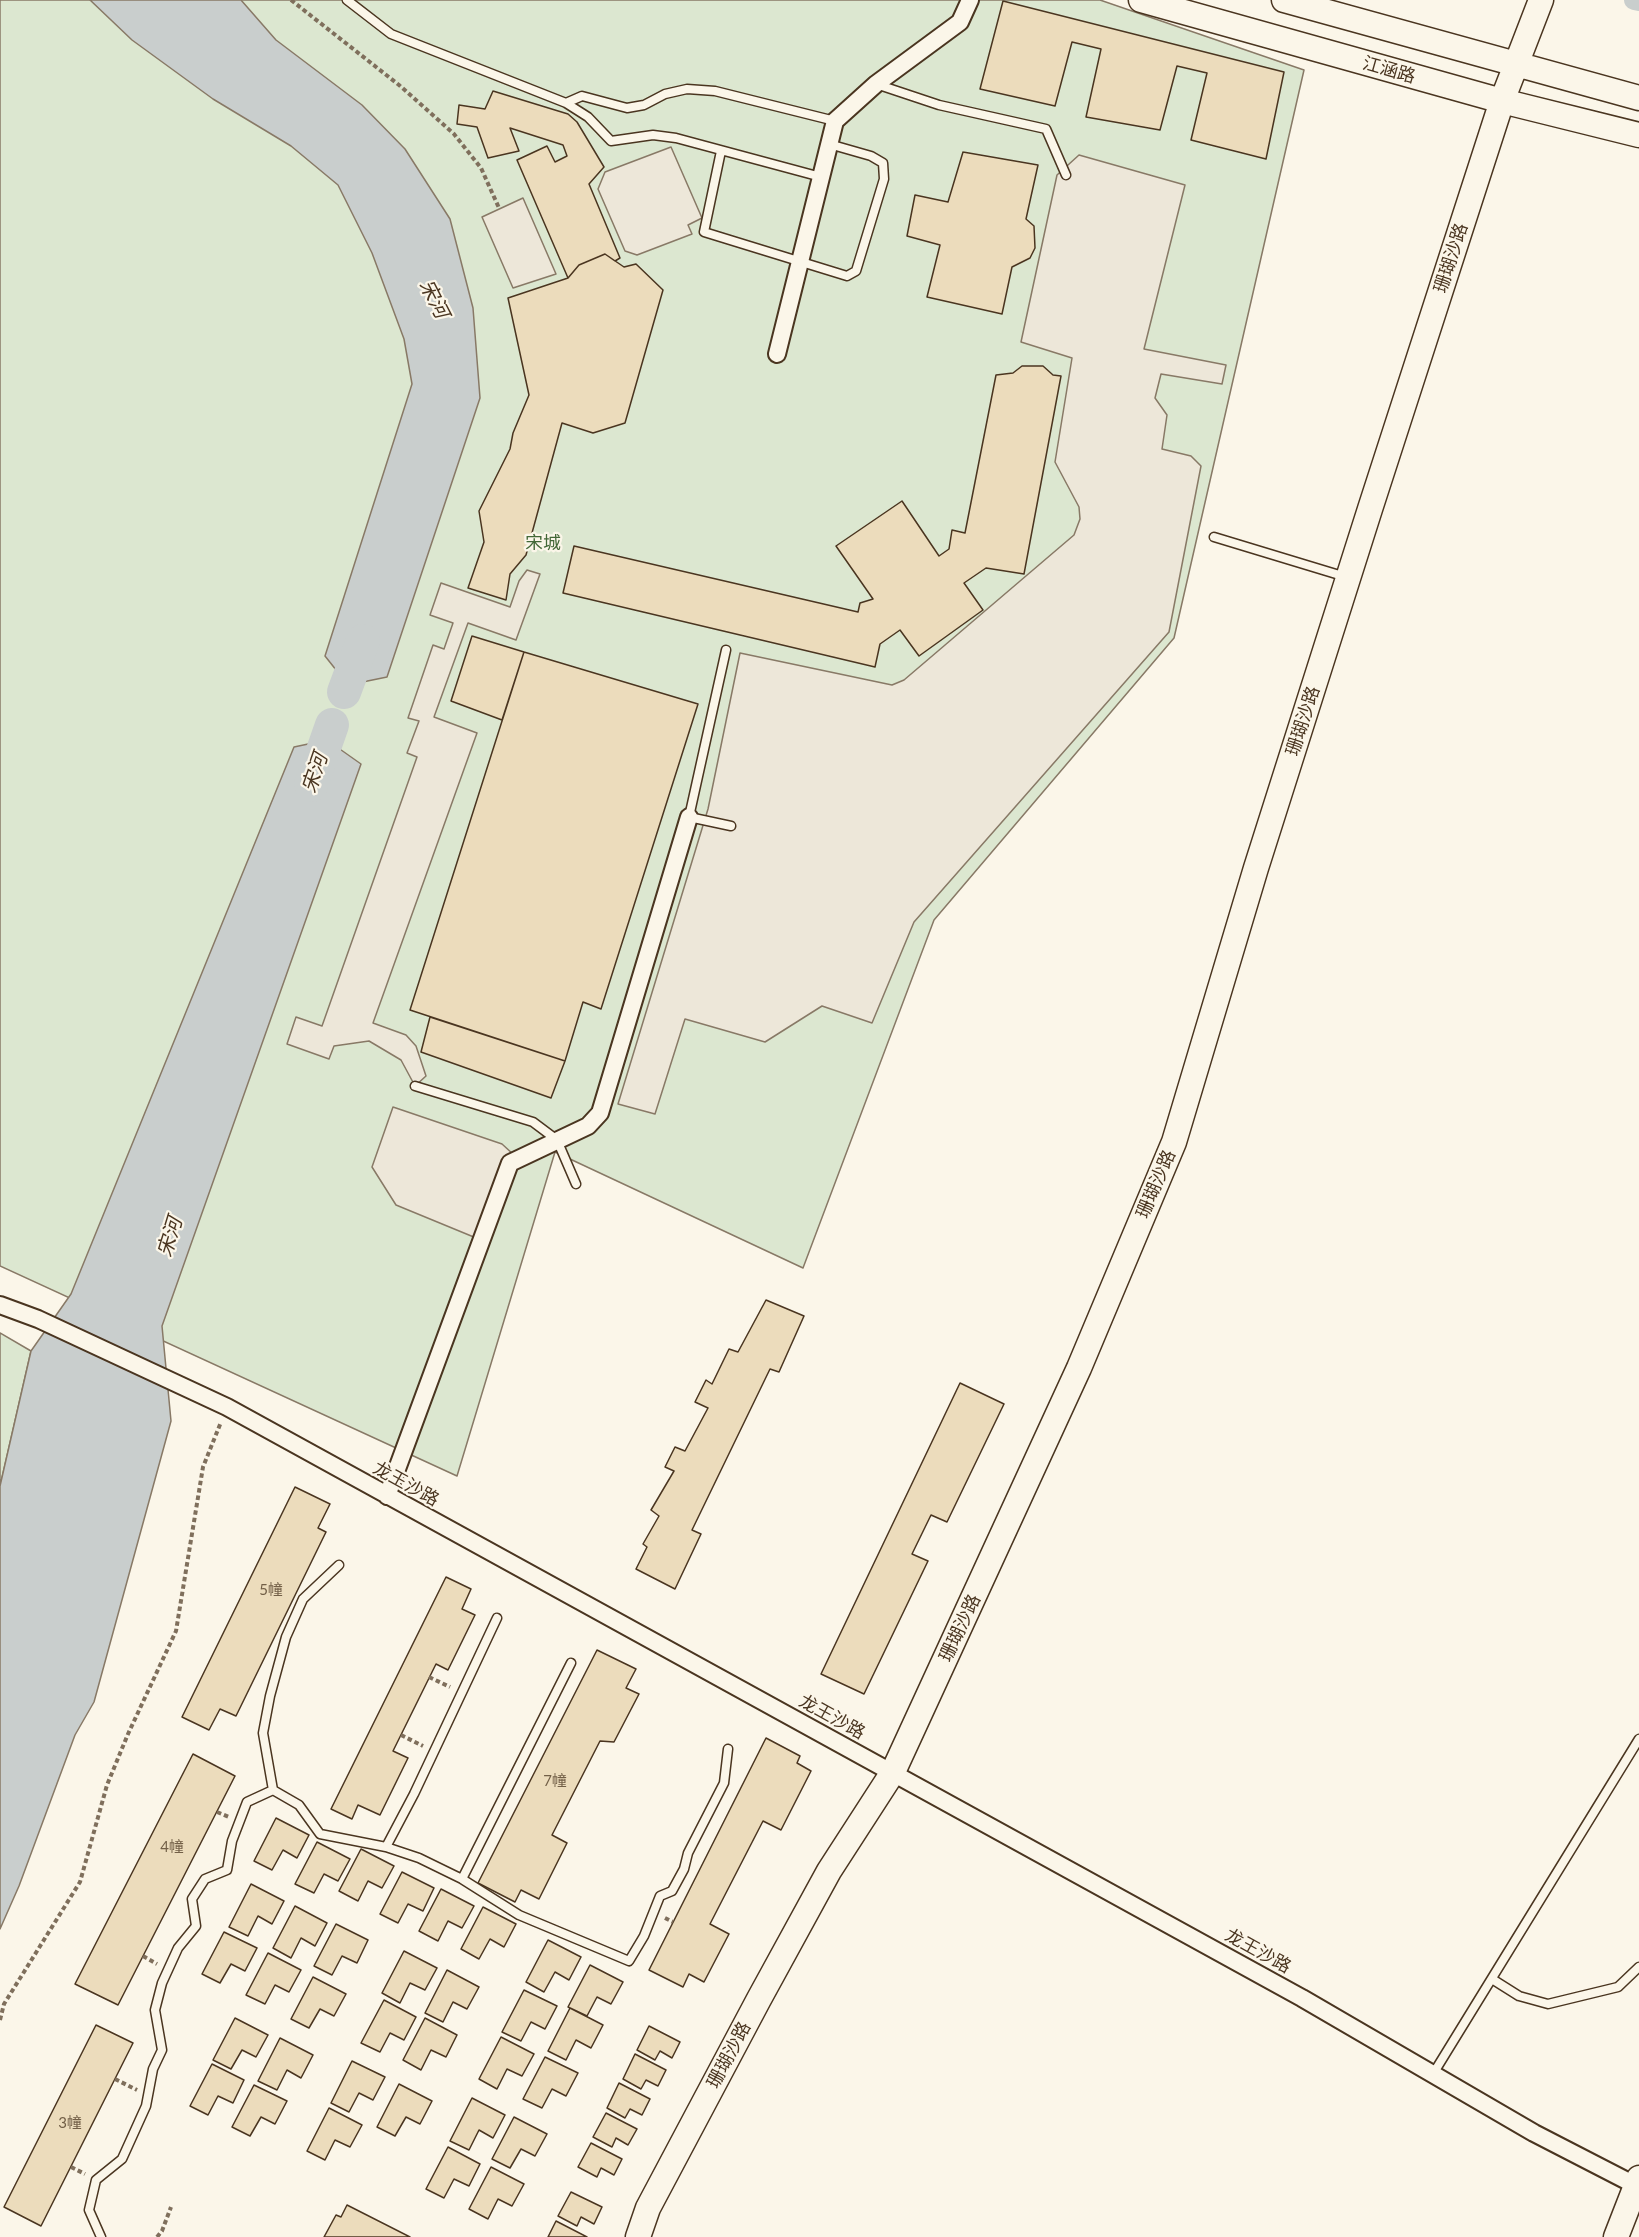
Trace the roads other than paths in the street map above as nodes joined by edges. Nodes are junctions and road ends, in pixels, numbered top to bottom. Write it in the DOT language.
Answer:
graph roads {
  1 [pos="347,0"];
  2 [pos="970,0"];
  3 [pos="1141,0"];
  4 [pos="1284,0"];
  5 [pos="1540,4"];
  6 [pos="1516,65"];
  7 [pos="876,84"];
  8 [pos="1639,98"];
  9 [pos="1502,101"];
  10 [pos="566,103"];
  11 [pos="835,121"];
  12 [pos="1639,135"];
  13 [pos="829,144"];
  14 [pos="721,152"];
  15 [pos="1065,175"];
  16 [pos="821,177"];
  17 [pos="800,260"];
  18 [pos="777,354"];
  19 [pos="1214,537"];
  20 [pos="1348,577"];
  21 [pos="726,650"];
  22 [pos="689,817"];
  23 [pos="731,826"];
  24 [pos="416,1086"];
  25 [pos="558,1140"];
  26 [pos="576,1184"];
  27 [pos="0,1305"];
  28 [pos="387,1496"];
  29 [pos="339,1565"];
  30 [pos="497,1618"];
  31 [pos="571,1663"];
  32 [pos="1639,1739"];
  33 [pos="728,1749"];
  34 [pos="893,1772"];
  35 [pos="273,1790"];
  36 [pos="386,1847"];
  37 [pos="462,1879"];
  38 [pos="1639,1967"];
  39 [pos="1492,1979"];
  40 [pos="1433,2074"];
  41 [pos="1637,2182"];
  42 [pos="101,2237"];
  43 [pos="638,2237"];
  44 [pos="1616,2237"];
  1 -- 10 [label="lane"];
  2 -- 7 [label="street"];
  3 -- 9 [label="street, 江涵路"];
  4 -- 6 [label="street"];
  5 -- 6 [label="street, 珊瑚沙路"];
  6 -- 8 [label="street"];
  6 -- 9 [label="street, 珊瑚沙路"];
  7 -- 11 [label="street"];
  7 -- 15 [label="lane"];
  9 -- 12 [label="street, 江涵路"];
  9 -- 20 [label="street, 珊瑚沙路"];
  10 -- 11 [label="lane"];
  10 -- 14 [label="lane"];
  11 -- 13 [label="street"];
  13 -- 16 [label="street"];
  13 -- 17 [label="lane"];
  14 -- 16 [label="lane"];
  14 -- 17 [label="lane"];
  16 -- 17 [label="street"];
  17 -- 18 [label="street"];
  19 -- 20 [label="lane"];
  20 -- 34 [label="street, 珊瑚沙路"];
  21 -- 22 [label="lane"];
  22 -- 23 [label="lane"];
  22 -- 25 [label="street"];
  24 -- 25 [label="lane"];
  25 -- 26 [label="lane"];
  25 -- 28 [label="street"];
  27 -- 28 [label="street, 龙王沙路"];
  28 -- 34 [label="street, 龙王沙路"];
  29 -- 35 [label="lane"];
  30 -- 36 [label="lane"];
  31 -- 37 [label="lane"];
  32 -- 39 [label="lane"];
  33 -- 37 [label="lane"];
  34 -- 40 [label="street, 龙王沙路"];
  34 -- 43 [label="street, 珊瑚沙路"];
  35 -- 36 [label="lane"];
  35 -- 42 [label="lane"];
  36 -- 37 [label="lane"];
  38 -- 39 [label="lane"];
  39 -- 40 [label="lane"];
  40 -- 41 [label="street, 龙王沙路"];
  41 -- 44 [label="street"];
}
